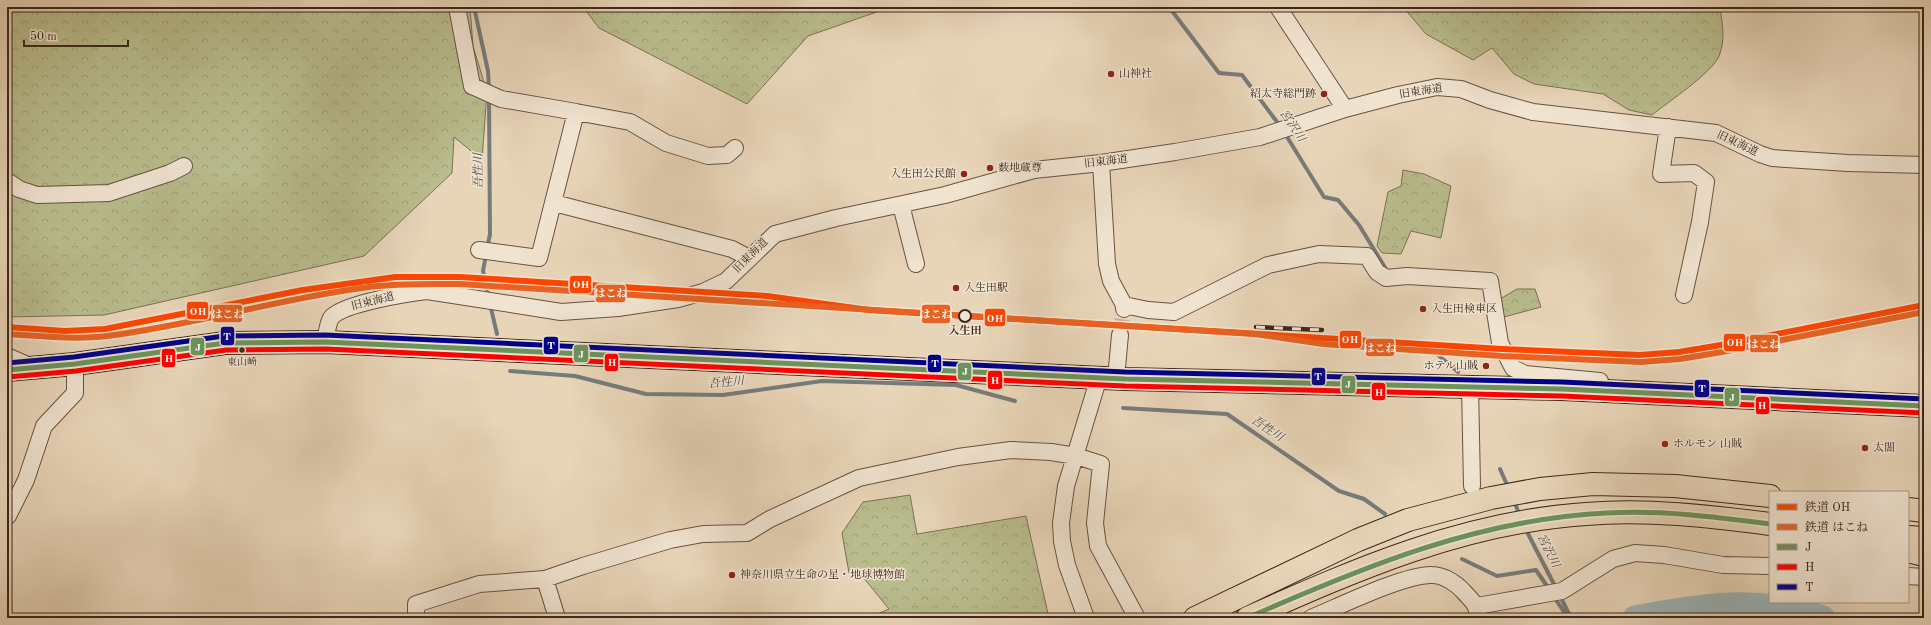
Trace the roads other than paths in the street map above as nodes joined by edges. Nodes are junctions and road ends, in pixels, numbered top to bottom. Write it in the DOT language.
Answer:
graph roads {
  1 [pos="457,7"];
  2 [pos="1278,7"];
  3 [pos="1345,109"];
  4 [pos="576,112"];
  5 [pos="1668,127"];
  6 [pos="735,148"];
  7 [pos="1101,163"];
  8 [pos="1924,165"];
  9 [pos="184,166"];
  10 [pos="7,181"];
  11 [pos="554,203"];
  12 [pos="901,204"];
  13 [pos="479,250"];
  14 [pos="749,258"];
  15 [pos="916,264"];
  16 [pos="1684,295"];
  17 [pos="1120,335"];
  18 [pos="325,342"];
  19 [pos="7,356"];
  20 [pos="75,364"];
  21 [pos="32,367"];
  22 [pos="7,370"];
  23 [pos="1108,378"];
  24 [pos="1470,386"];
  25 [pos="1618,391"];
  26 [pos="1924,406"];
  27 [pos="1076,456"];
  28 [pos="1472,486"];
  29 [pos="1769,496"];
  30 [pos="1909,501"];
  31 [pos="1924,501"];
  32 [pos="1769,508"];
  33 [pos="1909,509"];
  34 [pos="1924,511"];
  35 [pos="8,516"];
  36 [pos="1909,520"];
  37 [pos="1924,521"];
  38 [pos="1769,524"];
  39 [pos="1909,537"];
  40 [pos="1924,538"];
  41 [pos="1909,551"];
  42 [pos="1924,555"];
  43 [pos="1769,566"];
  44 [pos="1909,576"];
  45 [pos="1924,577"];
  46 [pos="545,579"];
  47 [pos="1478,613"];
  48 [pos="416,618"];
  49 [pos="557,618"];
  50 [pos="1086,618"];
  51 [pos="1137,618"];
  52 [pos="1195,618"];
  53 [pos="1247,618"];
  54 [pos="1310,618"];
  1 -- 4 [label="street"];
  2 -- 3 [label="street"];
  3 -- 5 [label="street, 旧東海道"];
  3 -- 7 [label="street, 旧東海道"];
  4 -- 6 [label="street"];
  4 -- 11 [label="street"];
  5 -- 8 [label="street, 旧東海道"];
  5 -- 16 [label="street"];
  7 -- 12 [label="street, 旧東海道"];
  7 -- 25 [label="street"];
  9 -- 10 [label="street"];
  11 -- 13 [label="street"];
  11 -- 14 [label="street"];
  12 -- 14 [label="street, 旧東海道"];
  12 -- 15 [label="street"];
  14 -- 18 [label="street, 旧東海道"];
  17 -- 23 [label="street"];
  18 -- 20 [label="highway"];
  18 -- 23 [label="highway"];
  19 -- 21 [label="street"];
  20 -- 21 [label="highway"];
  20 -- 35 [label="street"];
  21 -- 22 [label="highway"];
  23 -- 24 [label="highway"];
  23 -- 27 [label="street"];
  24 -- 25 [label="highway"];
  24 -- 28 [label="street"];
  25 -- 26 [label="highway"];
  27 -- 46 [label="street"];
  27 -- 50 [label="street"];
  27 -- 51 [label="street"];
  29 -- 52 [label="highway"];
  30 -- 31 [label="highway"];
  32 -- 52 [label="highway"];
  33 -- 34 [label="highway"];
  36 -- 37 [label="highway"];
  38 -- 53 [label="highway"];
  39 -- 40 [label="highway"];
  41 -- 42 [label="highway"];
  43 -- 47 [label="street"];
  44 -- 45 [label="street"];
  46 -- 48 [label="street"];
  46 -- 49 [label="street"];
  47 -- 54 [label="street"];
}
